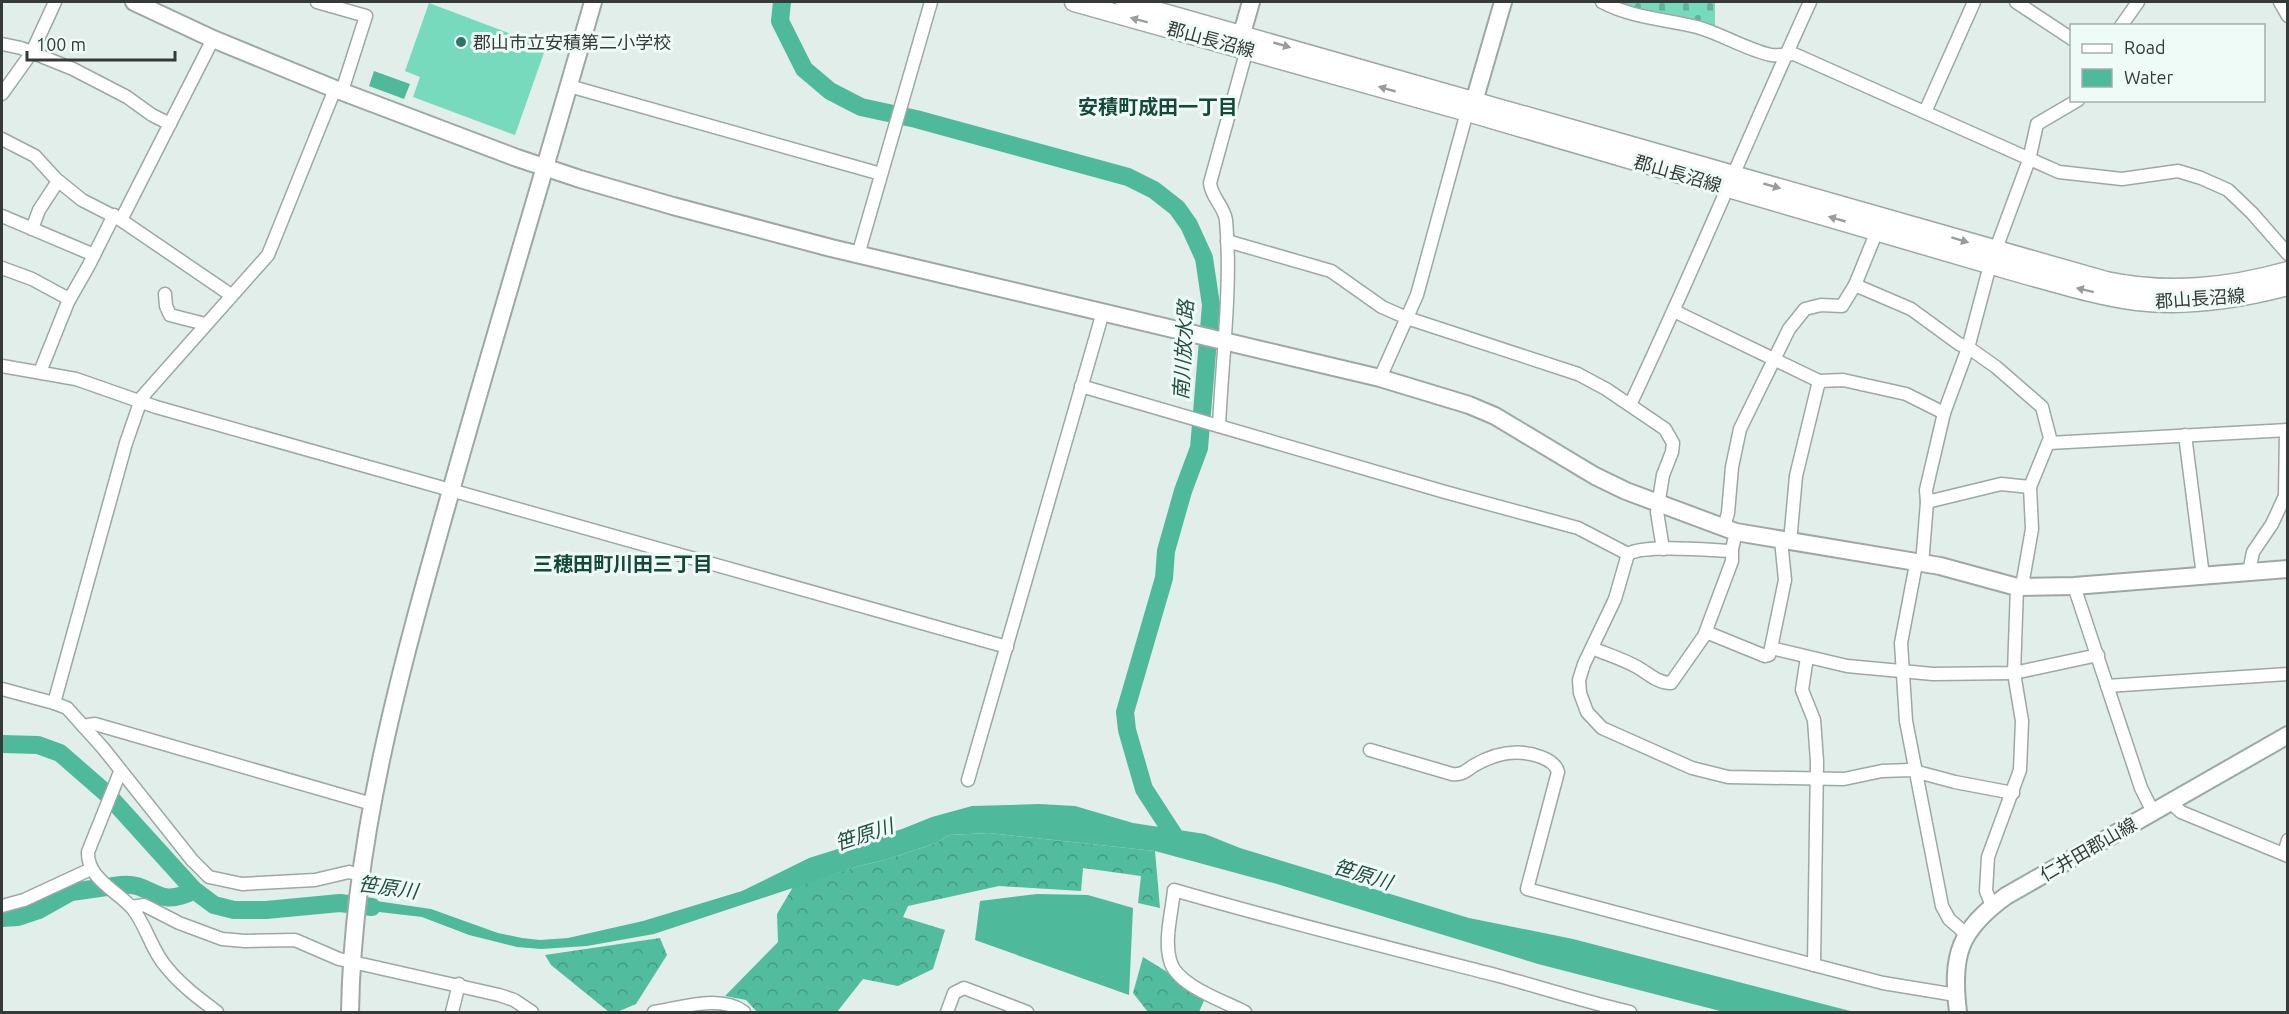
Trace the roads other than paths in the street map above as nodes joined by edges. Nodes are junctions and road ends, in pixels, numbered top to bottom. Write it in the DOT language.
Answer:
graph roads {
  1 [pos="55,2"];
  2 [pos="317,2"];
  3 [pos="593,2"];
  4 [pos="931,2"];
  5 [pos="1074,2"];
  6 [pos="1125,2"];
  7 [pos="1251,2"];
  8 [pos="1503,2"];
  9 [pos="1602,2"];
  10 [pos="1810,2"];
  11 [pos="1974,2"];
  12 [pos="2016,2"];
  13 [pos="2138,2"];
  14 [pos="2280,2"];
  15 [pos="142,3"];
  16 [pos="2288,16"];
  17 [pos="2122,24"];
  18 [pos="2070,38"];
  19 [pos="213,39"];
  20 [pos="1243,43"];
  21 [pos="2,44"];
  22 [pos="32,52"];
  23 [pos="1787,54"];
  24 [pos="569,86"];
  25 [pos="339,90"];
  26 [pos="2,94"];
  27 [pos="2075,102"];
  28 [pos="1471,108"];
  29 [pos="1925,112"];
  30 [pos="170,124"];
  31 [pos="2,139"];
  32 [pos="2029,160"];
  33 [pos="545,168"];
  34 [pos="881,174"];
  35 [pos="58,181"];
  36 [pos="1731,181"];
  37 [pos="2,216"];
  38 [pos="118,218"];
  39 [pos="1880,224"];
  40 [pos="32,230"];
  41 [pos="1227,241"];
  42 [pos="2288,254"];
  43 [pos="94,255"];
  44 [pos="858,255"];
  45 [pos="1992,257"];
  46 [pos="2,268"];
  47 [pos="2288,271"];
  48 [pos="1855,285"];
  49 [pos="2288,286"];
  50 [pos="165,294"];
  51 [pos="231,295"];
  52 [pos="69,299"];
  53 [pos="1674,311"];
  54 [pos="1102,312"];
  55 [pos="1407,318"];
  56 [pos="205,324"];
  57 [pos="1222,340"];
  58 [pos="1968,348"];
  59 [pos="1774,360"];
  60 [pos="2,366"];
  61 [pos="40,372"];
  62 [pos="1380,378"];
  63 [pos="1819,381"];
  64 [pos="1081,386"];
  65 [pos="140,402"];
  66 [pos="1630,405"];
  67 [pos="1944,413"];
  68 [pos="1219,426"];
  69 [pos="2287,430"];
  70 [pos="2185,435"];
  71 [pos="2049,443"];
  72 [pos="2030,488"];
  73 [pos="451,490"];
  74 [pos="1927,502"];
  75 [pos="1659,504"];
  76 [pos="1730,530"];
  77 [pos="1786,541"];
  78 [pos="1663,549"];
  79 [pos="1732,550"];
  80 [pos="1628,554"];
  81 [pos="1919,564"];
  82 [pos="2288,569"];
  83 [pos="2249,572"];
  84 [pos="2203,576"];
  85 [pos="2019,586"];
  86 [pos="2074,586"];
  87 [pos="1706,632"];
  88 [pos="1007,647"];
  89 [pos="1592,648"];
  90 [pos="1771,648"];
  91 [pos="2098,655"];
  92 [pos="1807,657"];
  93 [pos="1903,671"];
  94 [pos="2014,673"];
  95 [pos="2288,674"];
  96 [pos="2107,686"];
  97 [pos="2,688"];
  98 [pos="54,703"];
  99 [pos="83,726"];
  100 [pos="2288,735"];
  101 [pos="1370,750"];
  102 [pos="1916,771"];
  103 [pos="120,772"];
  104 [pos="1816,779"];
  105 [pos="968,780"];
  106 [pos="2013,793"];
  107 [pos="2171,803"];
  108 [pos="372,804"];
  109 [pos="2153,812"];
  110 [pos="2288,840"];
  111 [pos="2286,855"];
  112 [pos="92,871"];
  113 [pos="360,875"];
  114 [pos="129,905"];
  115 [pos="2,906"];
  116 [pos="1992,906"];
  117 [pos="1966,934"];
  118 [pos="351,962"];
  119 [pos="1814,965"];
  120 [pos="459,984"];
  121 [pos="1957,1003"];
  122 [pos="1582,1007"];
  123 [pos="217,1012"];
  124 [pos="350,1012"];
  125 [pos="452,1012"];
  126 [pos="532,1012"];
  127 [pos="654,1012"];
  128 [pos="744,1012"];
  129 [pos="947,1012"];
  130 [pos="1027,1012"];
  131 [pos="1245,1012"];
  132 [pos="1630,1012"];
  1 -- 22 [label="street"];
  2 -- 25 [label="street"];
  3 -- 24 [label="street"];
  4 -- 34 [label="street"];
  20 -- 5 [label="main road, 郡山長沼線, one-way"];
  6 -- 20 [label="main road, 郡山長沼線"];
  7 -- 20 [label="street"];
  8 -- 28 [label="street"];
  9 -- 23 [label="street"];
  10 -- 23 [label="street"];
  11 -- 29 [label="street"];
  12 -- 18 [label="street"];
  13 -- 17 [label="street"];
  14 -- 16 [label="street"];
  15 -- 19 [label="street"];
  19 -- 25 [label="street"];
  19 -- 30 [label="street"];
  20 -- 28 [label="main road, 郡山長沼線"];
  20 -- 41 [label="street"];
  21 -- 22 [label="street"];
  22 -- 26 [label="street"];
  22 -- 30 [label="street"];
  23 -- 29 [label="street"];
  23 -- 36 [label="street"];
  24 -- 33 [label="street"];
  24 -- 34 [label="street"];
  25 -- 33 [label="street"];
  25 -- 51 [label="street"];
  27 -- 32 [label="street"];
  28 -- 36 [label="main road, 郡山長沼線"];
  28 -- 55 [label="street"];
  29 -- 32 [label="street"];
  30 -- 38 [label="street"];
  31 -- 35 [label="street"];
  32 -- 42 [label="street"];
  32 -- 45 [label="street"];
  33 -- 44 [label="street"];
  33 -- 73 [label="street"];
  34 -- 44 [label="street"];
  35 -- 38 [label="street"];
  35 -- 40 [label="street"];
  36 -- 39 [label="main road, 郡山長沼線"];
  36 -- 53 [label="street"];
  37 -- 40 [label="street"];
  38 -- 43 [label="street"];
  38 -- 51 [label="street"];
  39 -- 45 [label="main road, 郡山長沼線"];
  39 -- 48 [label="street"];
  40 -- 43 [label="street"];
  41 -- 55 [label="street"];
  41 -- 57 [label="street"];
  43 -- 52 [label="street"];
  44 -- 54 [label="street"];
  45 -- 47 [label="main road, 郡山長沼線"];
  49 -- 45 [label="main road, 郡山長沼線, one-way"];
  45 -- 58 [label="street"];
  46 -- 52 [label="street"];
  48 -- 58 [label="street"];
  48 -- 59 [label="street"];
  50 -- 56 [label="street"];
  51 -- 56 [label="street"];
  52 -- 61 [label="street"];
  53 -- 59 [label="street"];
  53 -- 66 [label="street"];
  54 -- 57 [label="street"];
  54 -- 64 [label="street"];
  55 -- 62 [label="street"];
  55 -- 66 [label="street"];
  56 -- 65 [label="street"];
  57 -- 62 [label="street"];
  57 -- 68 [label="street"];
  58 -- 67 [label="street"];
  58 -- 71 [label="street"];
  59 -- 63 [label="street"];
  59 -- 76 [label="street"];
  60 -- 61 [label="street"];
  61 -- 65 [label="street"];
  62 -- 75 [label="street"];
  63 -- 67 [label="street"];
  63 -- 77 [label="street"];
  64 -- 68 [label="street"];
  64 -- 88 [label="street"];
  65 -- 73 [label="street"];
  65 -- 98 [label="street"];
  66 -- 75 [label="street"];
  67 -- 74 [label="street"];
  68 -- 80 [label="street"];
  69 -- 70 [label="street"];
  69 -- 83 [label="street"];
  70 -- 71 [label="street"];
  70 -- 84 [label="street"];
  71 -- 72 [label="street"];
  72 -- 74 [label="street"];
  72 -- 85 [label="street"];
  73 -- 88 [label="street"];
  73 -- 108 [label="street"];
  74 -- 81 [label="street"];
  75 -- 76 [label="street"];
  75 -- 78 [label="street"];
  76 -- 77 [label="street"];
  76 -- 79 [label="street"];
  77 -- 81 [label="street"];
  77 -- 90 [label="street"];
  78 -- 79 [label="street"];
  78 -- 80 [label="street"];
  79 -- 87 [label="street"];
  80 -- 89 [label="street"];
  81 -- 85 [label="street"];
  81 -- 93 [label="street"];
  82 -- 83 [label="street"];
  83 -- 84 [label="street"];
  84 -- 86 [label="street"];
  85 -- 86 [label="street"];
  85 -- 94 [label="street"];
  86 -- 91 [label="street"];
  87 -- 89 [label="street"];
  87 -- 90 [label="street"];
  88 -- 105 [label="street"];
  89 -- 104 [label="street"];
  90 -- 92 [label="street"];
  91 -- 94 [label="street"];
  91 -- 96 [label="street"];
  92 -- 93 [label="street"];
  92 -- 104 [label="street"];
  93 -- 94 [label="street"];
  93 -- 102 [label="street"];
  94 -- 106 [label="street"];
  95 -- 96 [label="street"];
  96 -- 109 [label="street"];
  97 -- 98 [label="street"];
  98 -- 99 [label="street"];
  99 -- 103 [label="street"];
  99 -- 108 [label="street"];
  100 -- 107 [label="street, 仁井田郡山線"];
  101 -- 119 [label="street"];
  102 -- 104 [label="street"];
  102 -- 106 [label="street"];
  102 -- 117 [label="street"];
  103 -- 112 [label="street"];
  103 -- 113 [label="street"];
  104 -- 119 [label="street"];
  106 -- 116 [label="street"];
  107 -- 109 [label="street, 仁井田郡山線"];
  107 -- 111 [label="street"];
  108 -- 113 [label="street"];
  109 -- 116 [label="street, 仁井田郡山線"];
  110 -- 111 [label="street"];
  112 -- 114 [label="street"];
  112 -- 115 [label="street"];
  113 -- 118 [label="street"];
  114 -- 118 [label="street"];
  114 -- 123 [label="street"];
  116 -- 117 [label="street, 仁井田郡山線"];
  117 -- 121 [label="street, 仁井田郡山線"];
  118 -- 120 [label="street"];
  118 -- 124 [label="street"];
  119 -- 121 [label="street"];
  120 -- 125 [label="street"];
  120 -- 126 [label="street"];
  122 -- 131 [label="street"];
  122 -- 132 [label="street"];
  127 -- 128 [label="street"];
  129 -- 130 [label="street"];
}
